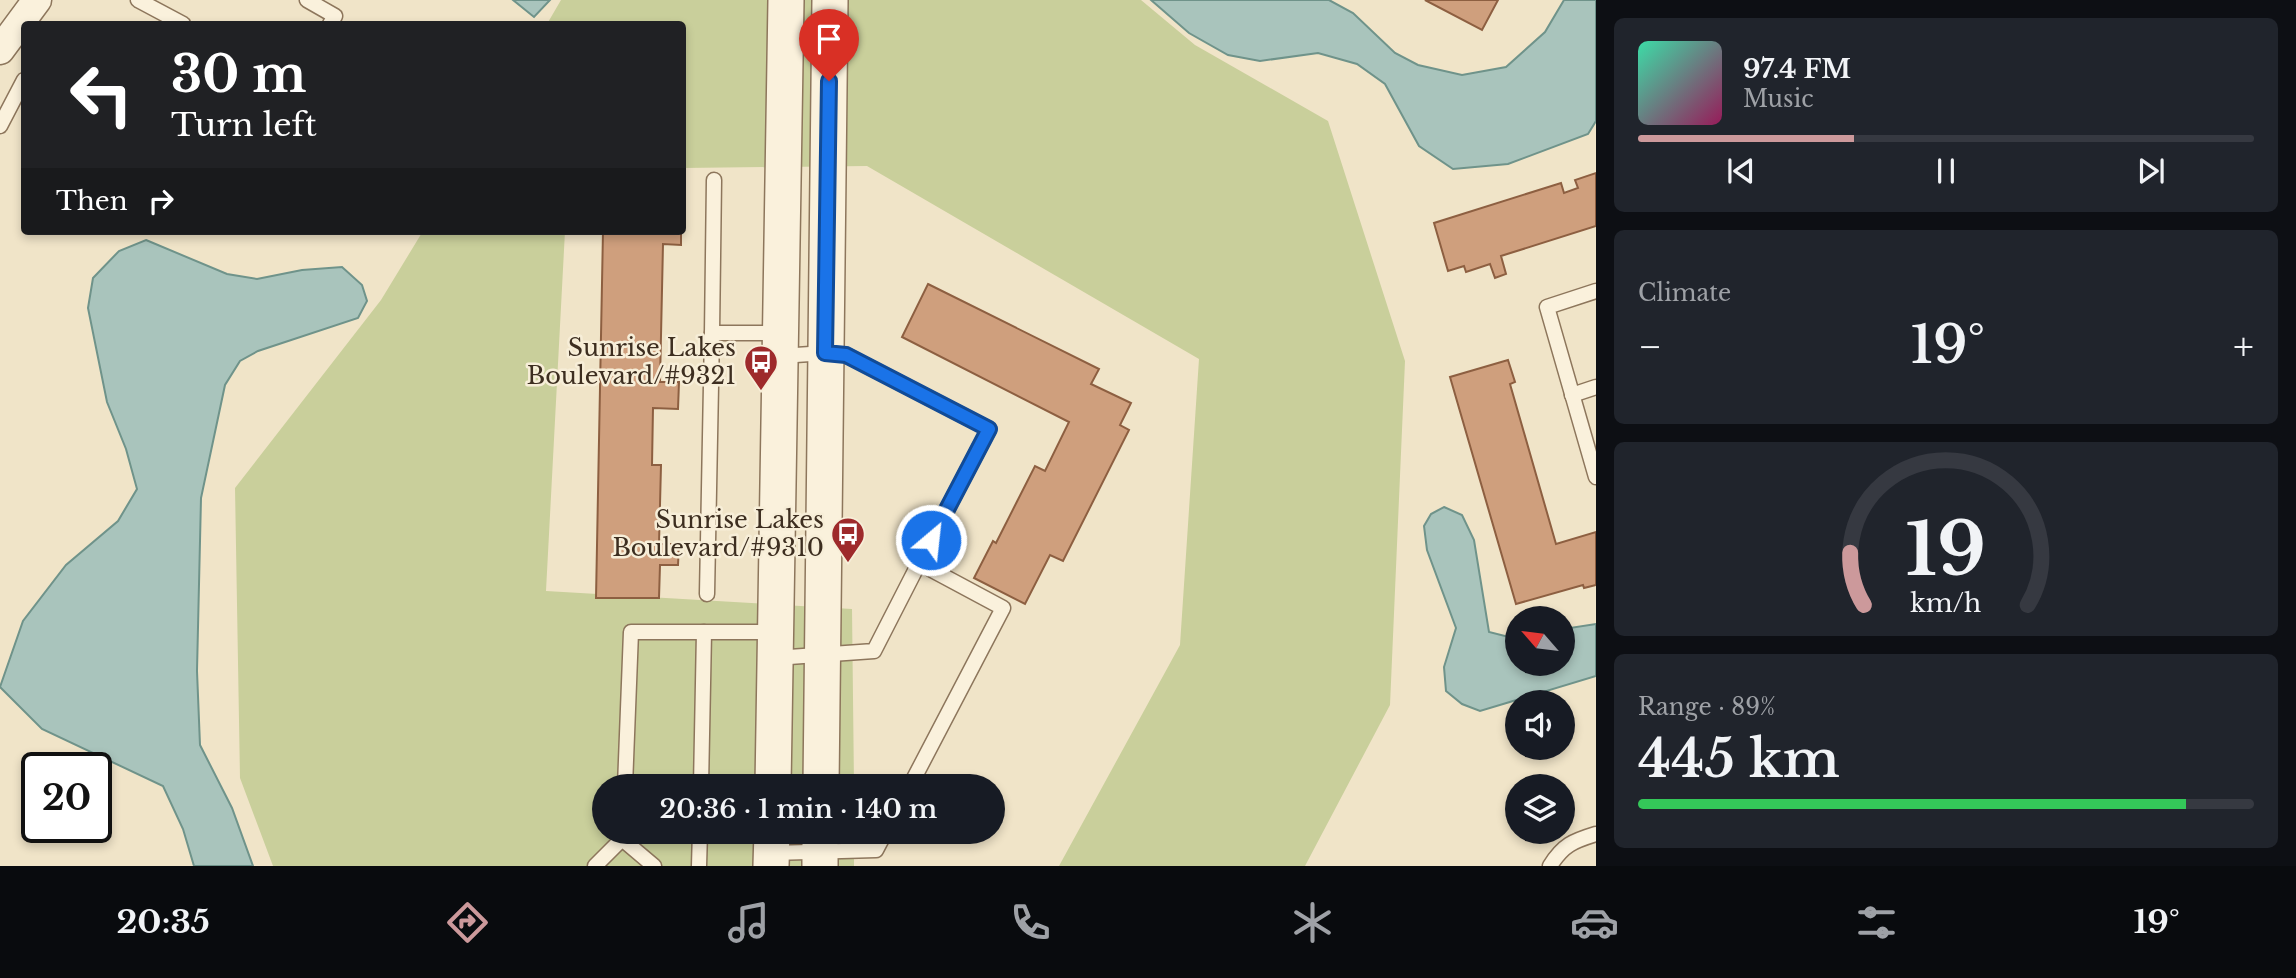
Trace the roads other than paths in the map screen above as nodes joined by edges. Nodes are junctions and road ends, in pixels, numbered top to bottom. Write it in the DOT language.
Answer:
graph roads {
  1 [pos="37,0"];
  2 [pos="138,0"];
  3 [pos="307,0"];
  4 [pos="786,0"];
  5 [pos="830,0"];
  6 [pos="22,21"];
  7 [pos="177,21"];
  8 [pos="332,21"];
  9 [pos="21,23"];
  10 [pos="6,44"];
  11 [pos="21,86"];
  12 [pos="0,127"];
  13 [pos="714,180"];
  14 [pos="1596,291"];
  15 [pos="712,333"];
  16 [pos="780,344"];
  17 [pos="825,353"];
  18 [pos="1596,387"];
  19 [pos="1572,395"];
  20 [pos="1596,477"];
  21 [pos="919,563"];
  22 [pos="707,594"];
  23 [pos="704,632"];
  24 [pos="775,645"];
  25 [pos="824,655"];
  26 [pos="625,774"];
  27 [pos="701,774"];
  28 [pos="773,774"];
  29 [pos="821,774"];
  30 [pos="916,774"];
  31 [pos="1596,834"];
  32 [pos="615,844"];
  33 [pos="632,844"];
  34 [pos="700,844"];
  35 [pos="879,844"];
  36 [pos="771,850"];
  37 [pos="820,850"];
  38 [pos="595,866"];
  39 [pos="654,866"];
  40 [pos="699,866"];
  41 [pos="1550,866"];
  1 -- 6 [label="street"];
  2 -- 7 [label="lane"];
  3 -- 8 [label="lane"];
  4 -- 16 [label="street"];
  5 -- 17 [label="street"];
  9 -- 10 [label="street"];
  11 -- 12 [label="lane"];
  13 -- 15 [label="lane"];
  14 -- 19 [label="lane"];
  15 -- 16 [label="lane"];
  15 -- 22 [label="lane"];
  16 -- 17 [label="lane"];
  16 -- 24 [label="street"];
  17 -- 21 [label="lane"];
  17 -- 25 [label="street"];
  18 -- 19 [label="lane"];
  19 -- 20 [label="lane"];
  21 -- 25 [label="lane"];
  21 -- 30 [label="lane"];
  23 -- 24 [label="lane"];
  23 -- 26 [label="lane"];
  23 -- 27 [label="lane"];
  24 -- 25 [label="lane"];
  24 -- 28 [label="street"];
  25 -- 29 [label="street"];
  31 -- 41 [label="lane"];
  32 -- 38 [label="lane"];
  33 -- 39 [label="lane"];
  34 -- 40 [label="lane"];
  35 -- 37 [label="lane"];
  36 -- 37 [label="lane"];
}
